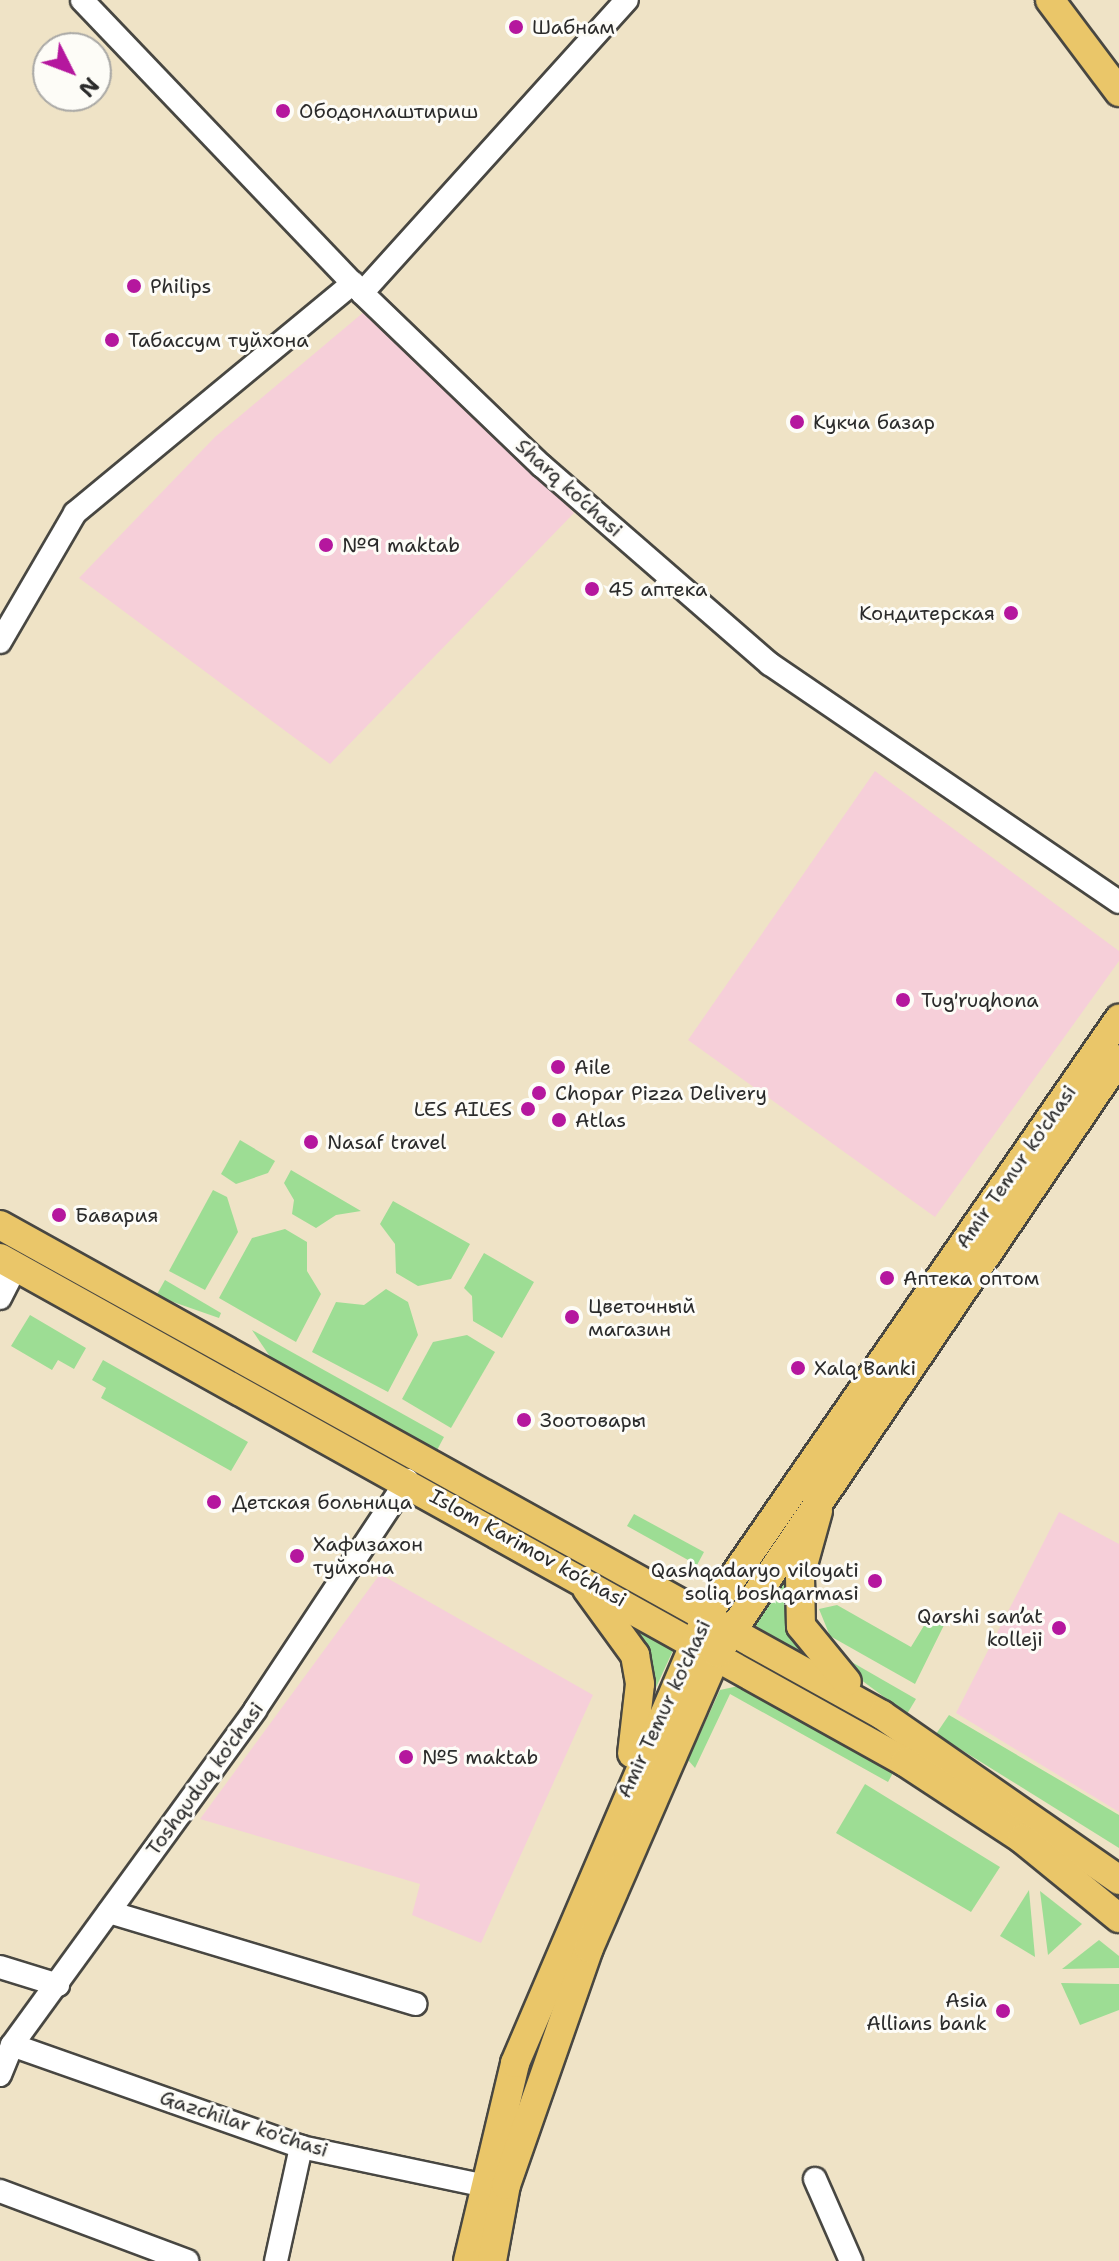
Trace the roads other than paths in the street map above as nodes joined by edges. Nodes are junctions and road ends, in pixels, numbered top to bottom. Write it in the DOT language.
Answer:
graph roads {
  1 [pos="82,0"];
  2 [pos="627,0"];
  3 [pos="1050,0"];
  4 [pos="1119,92"];
  5 [pos="357,288"];
  6 [pos="0,642"];
  7 [pos="1119,902"];
  8 [pos="1119,1019"];
  9 [pos="1119,1059"];
  10 [pos="0,1225"];
  11 [pos="8,1262"];
  12 [pos="0,1298"];
  13 [pos="407,1480"];
  14 [pos="827,1483"];
  15 [pos="573,1574"];
  16 [pos="712,1634"];
  17 [pos="882,1715"];
  18 [pos="627,1789"];
  19 [pos="1119,1880"];
  20 [pos="109,1912"];
  21 [pos="1119,1918"];
  22 [pos="0,1967"];
  23 [pos="58,1985"];
  24 [pos="416,2004"];
  25 [pos="12,2045"];
  26 [pos="0,2075"];
  27 [pos="301,2147"];
  28 [pos="815,2179"];
  29 [pos="481,2185"];
  30 [pos="0,2191"];
  31 [pos="187,2261"];
  32 [pos="276,2261"];
  33 [pos="468,2261"];
  34 [pos="492,2261"];
  35 [pos="851,2261"];
  1 -- 5 [label="street, Sharq ko‘chasi"];
  2 -- 5 [label="street"];
  3 -- 4 [label="main road"];
  5 -- 6 [label="street"];
  5 -- 7 [label="street, Sharq ko‘chasi"];
  8 -- 16 [label="main road, Amir Temur ko'chasi"];
  9 -- 14 [label="main road, Amir Temur ko'chasi"];
  10 -- 16 [label="main road, Islom Karimov ko‘chasi"];
  11 -- 12 [label="street"];
  11 -- 13 [label="main road, Islom Karimov ko‘chasi"];
  13 -- 15 [label="main road, Islom Karimov ko‘chasi"];
  13 -- 20 [label="street, Toshquduq ko'chasi"];
  14 -- 16 [label="main road, Amir Temur ko'chasi"];
  14 -- 17 [label="main road"];
  15 -- 16 [label="main road, Islom Karimov ko‘chasi"];
  15 -- 18 [label="main road"];
  16 -- 17 [label="main road, Islom Karimov ko‘chasi"];
  16 -- 18 [label="main road, Amir Temur ko'chasi"];
  16 -- 21 [label="main road, Islom Karimov ko‘chasi"];
  16 -- 34 [label="main road, Amir Temur ko'chasi"];
  17 -- 19 [label="main road, Islom Karimov ko‘chasi"];
  18 -- 29 [label="main road, Amir Temur ko'chasi"];
  20 -- 23 [label="street, Toshquduq ko'chasi"];
  20 -- 24 [label="street"];
  22 -- 23 [label="street"];
  23 -- 25 [label="street, Toshquduq ko'chasi"];
  25 -- 26 [label="street, Toshquduq ko'chasi"];
  25 -- 27 [label="street, Gazchilar ko'chasi"];
  27 -- 29 [label="street, Gazchilar ko'chasi"];
  27 -- 32 [label="street"];
  28 -- 35 [label="street"];
  29 -- 33 [label="main road, Amir Temur ko'chasi"];
  30 -- 31 [label="street"];
}
